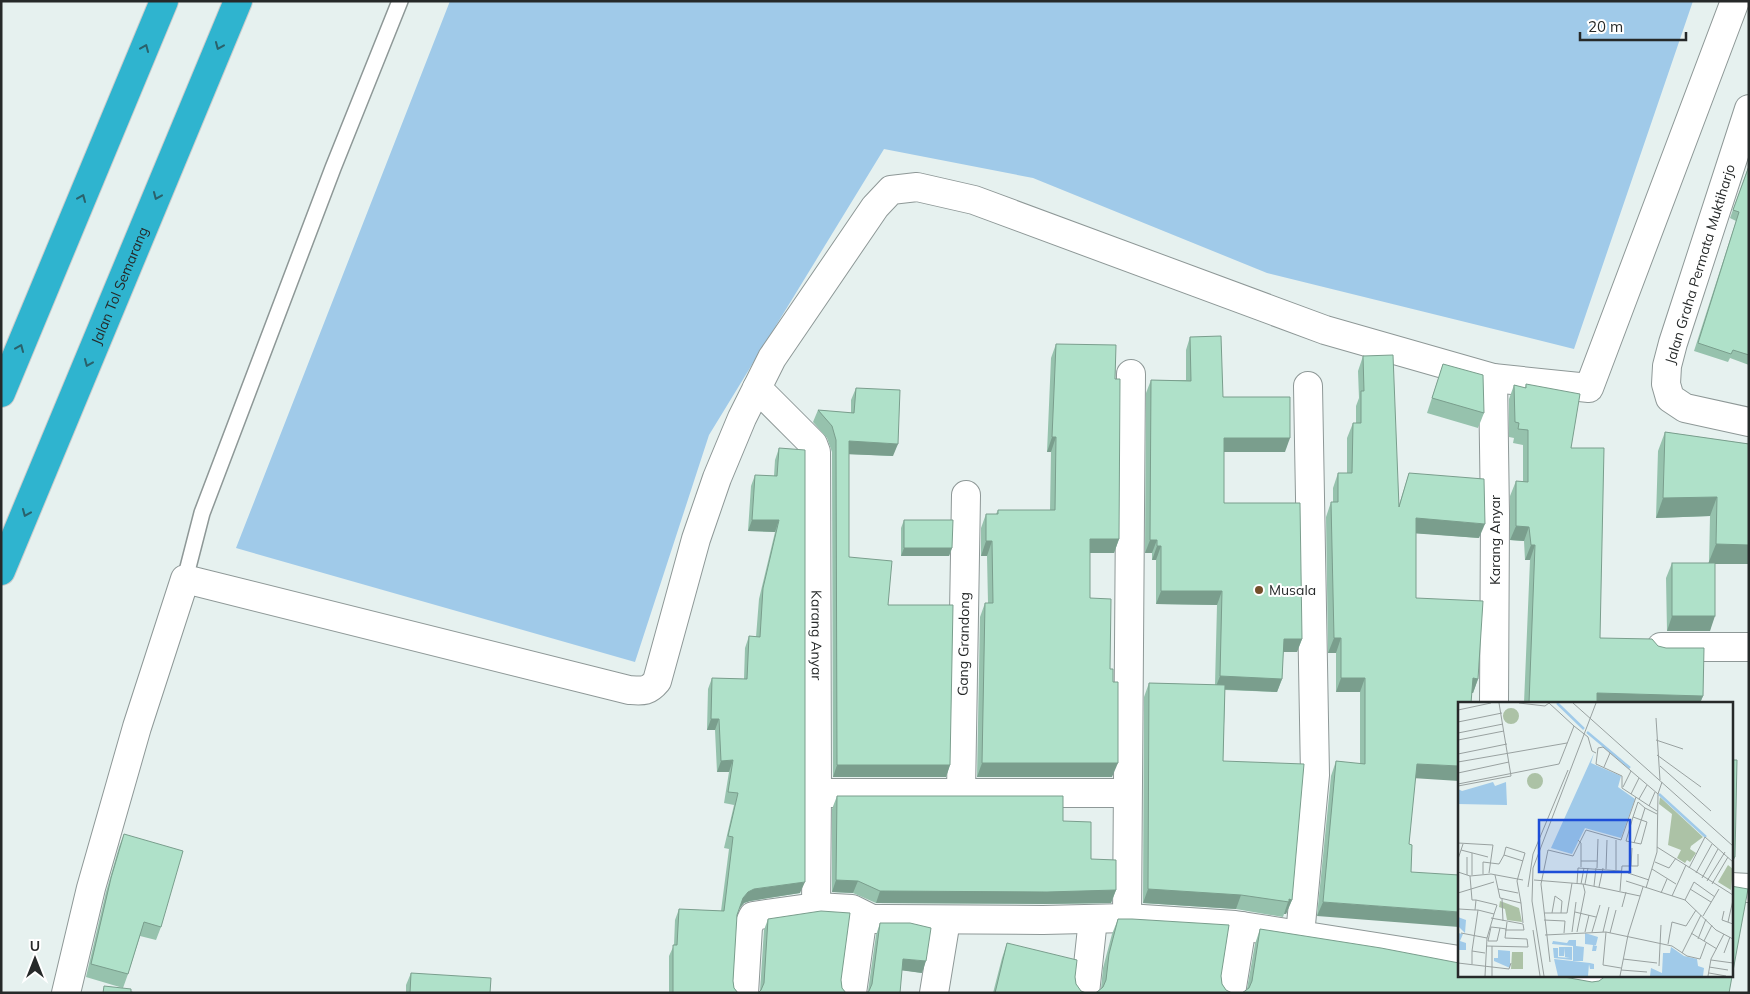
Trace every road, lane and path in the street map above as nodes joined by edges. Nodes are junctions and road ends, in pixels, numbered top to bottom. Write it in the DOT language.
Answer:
graph roads {
  1 [pos="164,1"];
  2 [pos="238,1"];
  3 [pos="400,1"];
  4 [pos="1735,1"];
  5 [pos="1749,109"];
  6 [pos="1131,374"];
  7 [pos="1492,378"];
  8 [pos="1308,386"];
  9 [pos="757,388"];
  10 [pos="1,393"];
  11 [pos="1749,422"];
  12 [pos="966,495"];
  13 [pos="1,571"];
  14 [pos="185,580"];
  15 [pos="1661,647"];
  16 [pos="1749,647"];
  17 [pos="1494,702"];
  18 [pos="817,793"];
  19 [pos="962,793"];
  20 [pos="1127,793"];
  21 [pos="1732,887"];
  22 [pos="1749,888"];
  23 [pos="816,907"];
  24 [pos="863,915"];
  25 [pos="1127,918"];
  26 [pos="1093,919"];
  27 [pos="946,920"];
  28 [pos="1242,926"];
  29 [pos="1300,935"];
  30 [pos="1458,960"];
  31 [pos="1556,976"];
  32 [pos="1588,983"];
  33 [pos="66,993"];
  34 [pos="744,993"];
  35 [pos="852,993"];
  36 [pos="934,993"];
  37 [pos="1085,993"];
  38 [pos="1231,993"];
  10 -- 1 [label="highway, one-way"];
  2 -- 13 [label="highway, Jalan Tol Semarang, one-way"];
  3 -- 14 [label="lane"];
  4 -- 7 [label="street"];
  5 -- 11 [label="street, Jalan Graha Permata Muktiharjo"];
  6 -- 20 [label="street"];
  7 -- 9 [label="street"];
  7 -- 17 [label="street, Karang Anyar"];
  8 -- 29 [label="street"];
  9 -- 14 [label="street"];
  9 -- 18 [label="street, Karang Anyar"];
  12 -- 19 [label="street, Gang Grandong"];
  14 -- 33 [label="street"];
  15 -- 16 [label="street"];
  18 -- 19 [label="street"];
  18 -- 23 [label="street, Karang Anyar"];
  19 -- 20 [label="street"];
  20 -- 25 [label="street"];
  21 -- 22 [label="street"];
  23 -- 24 [label="street"];
  23 -- 34 [label="street"];
  24 -- 27 [label="street"];
  24 -- 35 [label="street"];
  25 -- 26 [label="street"];
  25 -- 28 [label="street"];
  26 -- 27 [label="street"];
  26 -- 37 [label="street"];
  27 -- 36 [label="street"];
  28 -- 29 [label="street"];
  28 -- 38 [label="street"];
  29 -- 30 [label="street"];
  31 -- 32 [label="street"];
}
